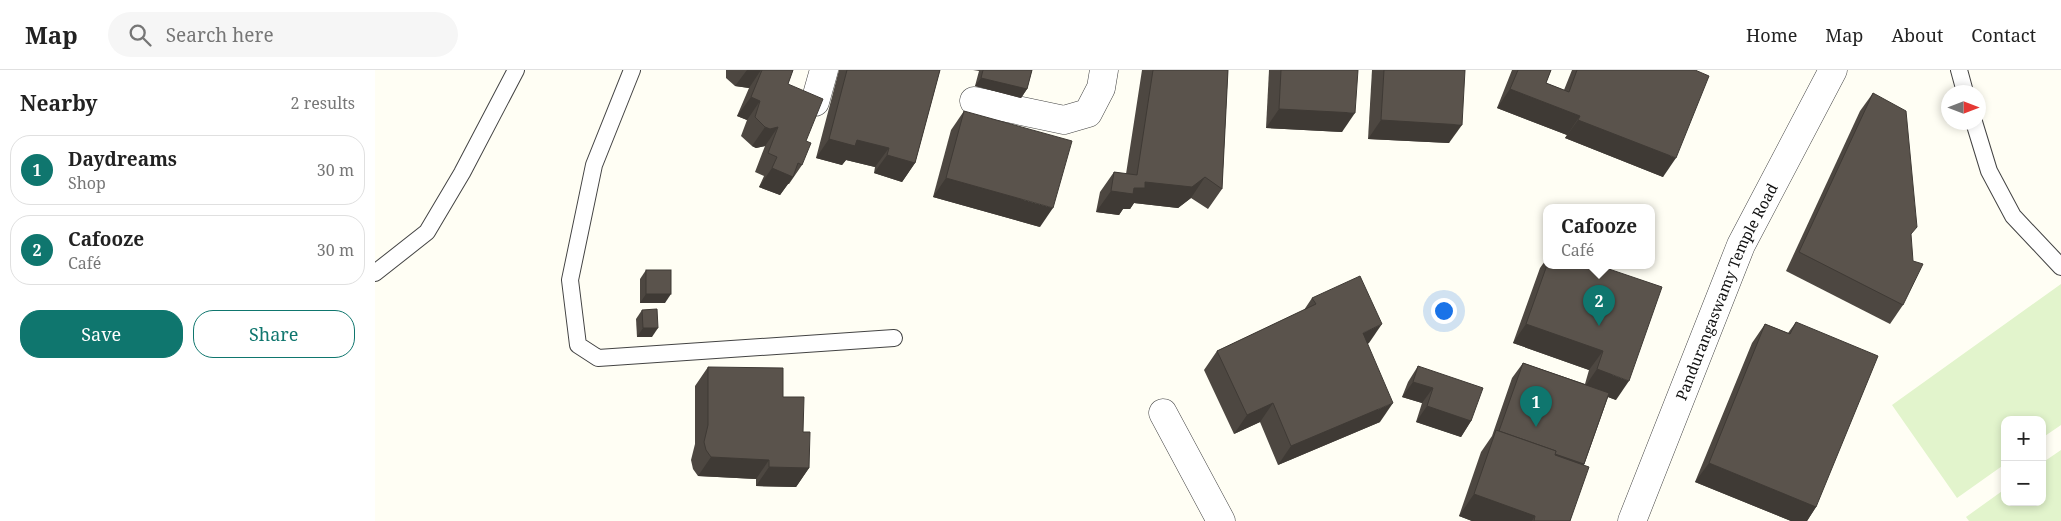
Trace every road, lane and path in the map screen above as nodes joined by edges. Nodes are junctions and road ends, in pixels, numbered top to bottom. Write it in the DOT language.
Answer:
graph roads {
  1 [pos="516,70"];
  2 [pos="632,70"];
  3 [pos="824,70"];
  4 [pos="1104,70"];
  5 [pos="1833,70"];
  6 [pos="1959,70"];
  7 [pos="1963,85"];
  8 [pos="973,101"];
  9 [pos="815,102"];
  10 [pos="1976,130"];
  11 [pos="2061,267"];
  12 [pos="375,273"];
  13 [pos="894,338"];
  14 [pos="1163,414"];
  15 [pos="1221,521"];
  16 [pos="1632,521"];
  1 -- 12 [label="lane"];
  2 -- 13 [label="lane"];
  3 -- 9 [label="street"];
  4 -- 8 [label="street"];
  5 -- 16 [label="street, Pandurangaswamy Temple Road"];
  6 -- 7 [label="lane"];
  10 -- 11 [label="lane"];
  14 -- 15 [label="street"];
}
